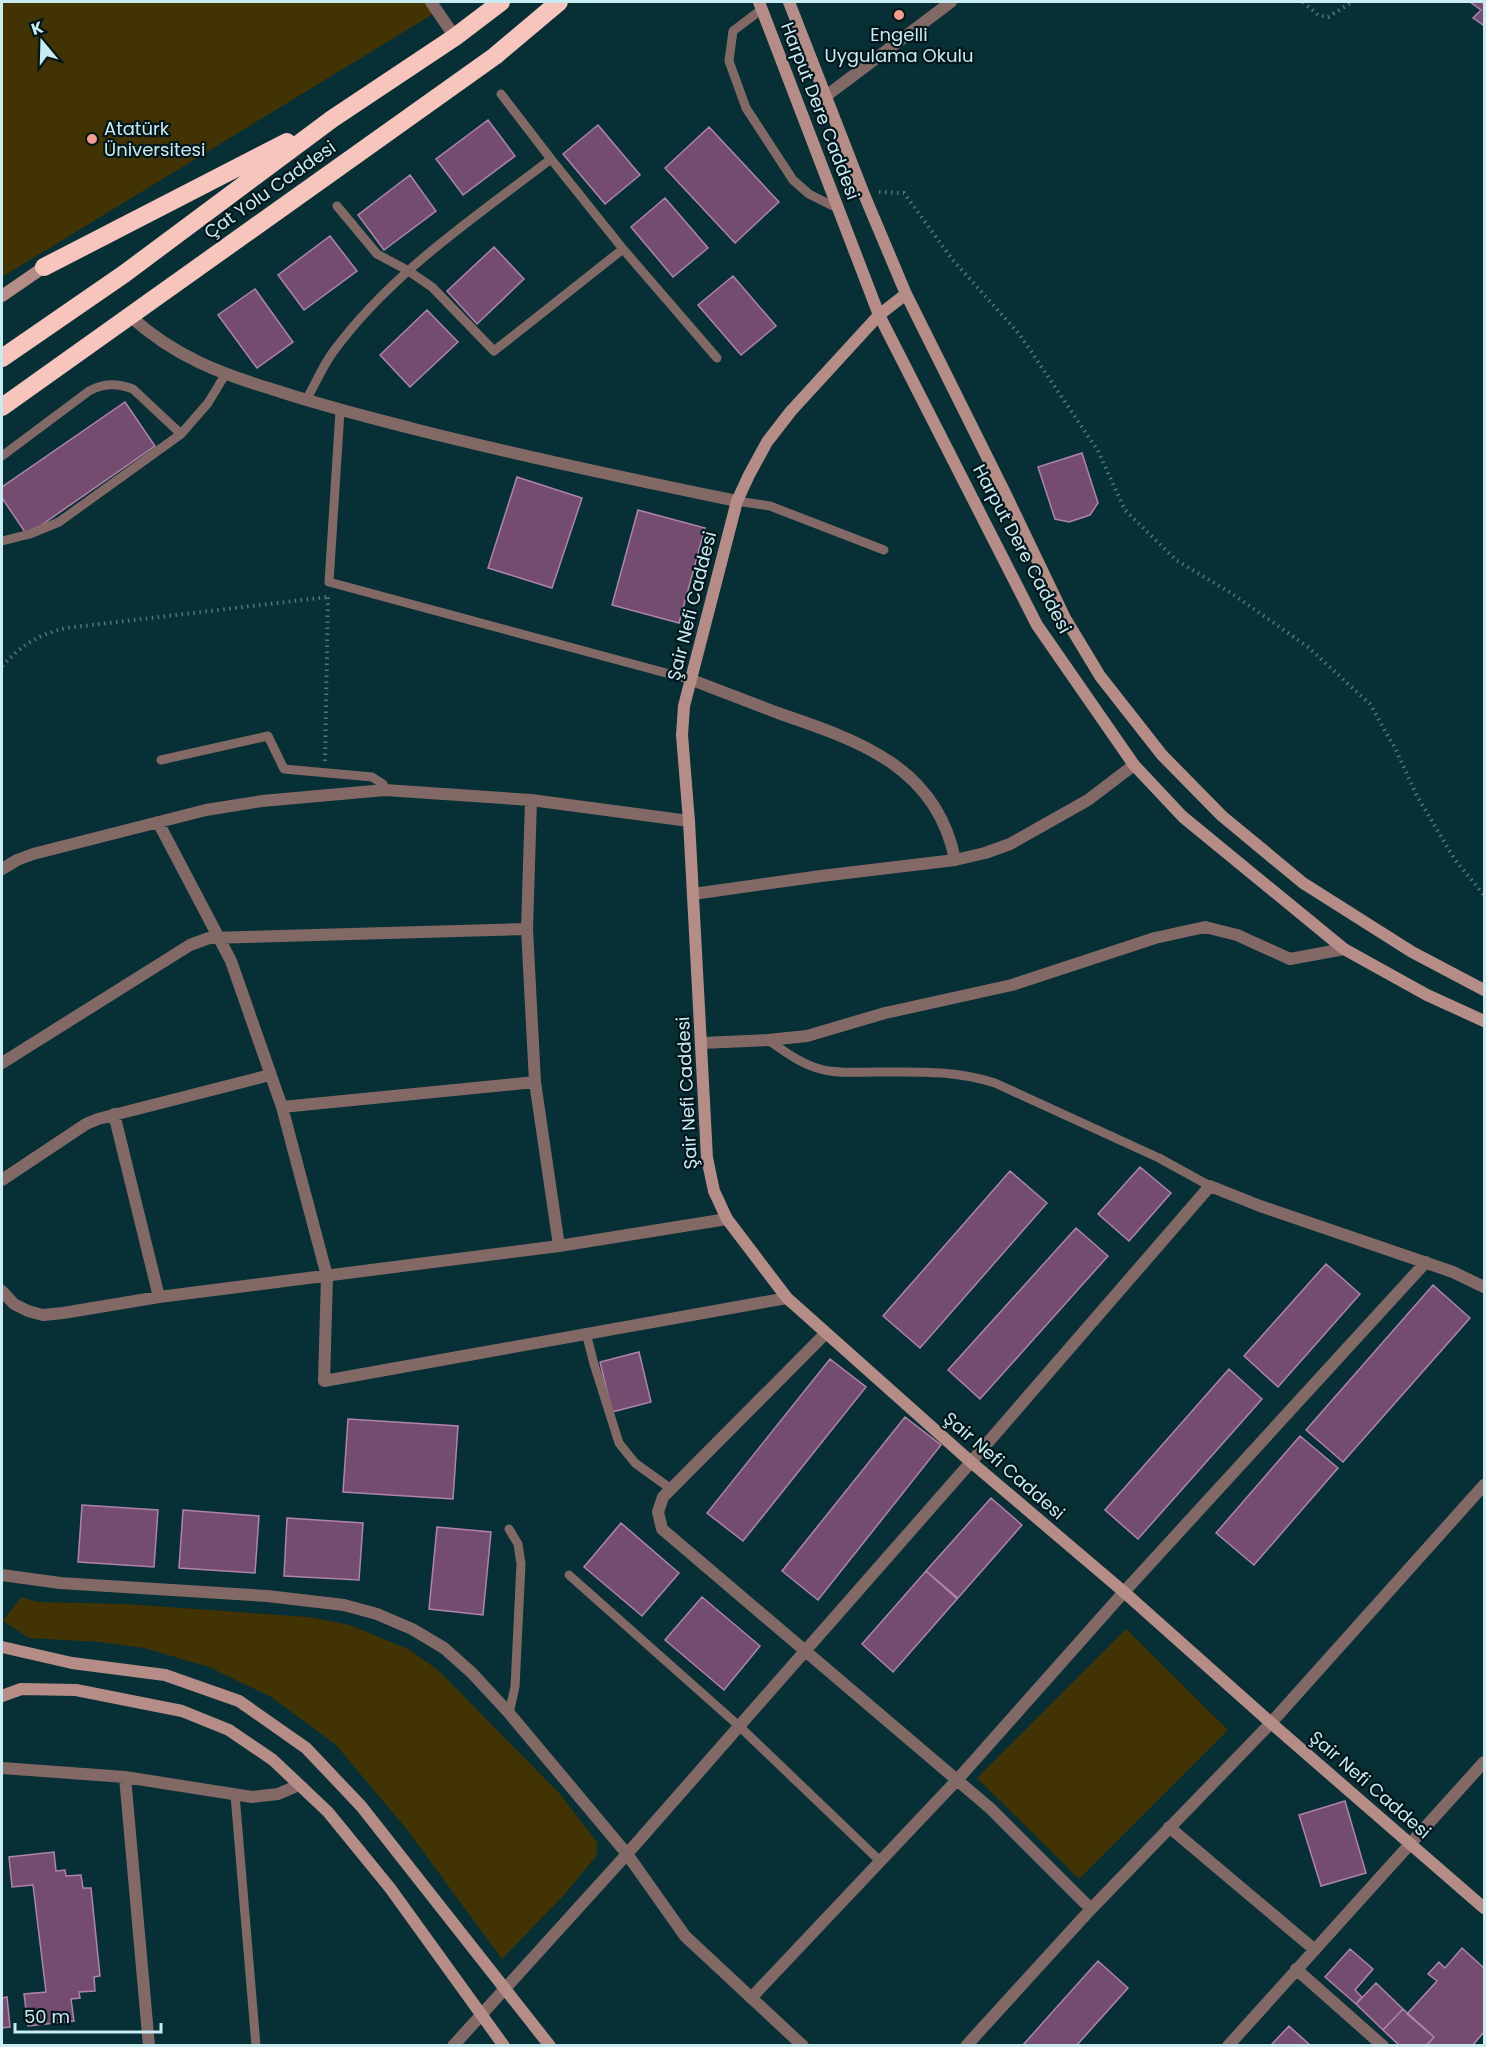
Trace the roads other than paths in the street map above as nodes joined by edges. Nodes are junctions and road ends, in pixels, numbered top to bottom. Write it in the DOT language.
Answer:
graph roads {
  1 [pos="431,2"];
  2 [pos="501,2"];
  3 [pos="559,2"];
  4 [pos="789,2"];
  5 [pos="951,2"];
  6 [pos="760,5"];
  7 [pos="455,37"];
  8 [pos="501,94"];
  9 [pos="826,96"];
  10 [pos="332,119"];
  11 [pos="551,159"];
  12 [pos="338,207"];
  13 [pos="838,209"];
  14 [pos="623,249"];
  15 [pos="44,267"];
  16 [pos="407,270"];
  17 [pos="906,294"];
  18 [pos="2,296"];
  19 [pos="879,315"];
  20 [pos="130,316"];
  21 [pos="2,358"];
  22 [pos="717,358"];
  23 [pos="225,375"];
  24 [pos="306,400"];
  25 [pos="2,407"];
  26 [pos="340,411"];
  27 [pos="181,434"];
  28 [pos="2,456"];
  29 [pos="737,501"];
  30 [pos="2,541"];
  31 [pos="884,550"];
  32 [pos="692,680"];
  33 [pos="161,760"];
  34 [pos="1134,765"];
  35 [pos="385,790"];
  36 [pos="531,800"];
  37 [pos="689,821"];
  38 [pos="158,822"];
  39 [pos="955,860"];
  40 [pos="2,869"];
  41 [pos="693,894"];
  42 [pos="528,929"];
  43 [pos="220,937"];
  44 [pos="1344,949"];
  45 [pos="1485,990"];
  46 [pos="1485,1021"];
  47 [pos="768,1040"];
  48 [pos="702,1043"];
  49 [pos="2,1063"];
  50 [pos="270,1075"];
  51 [pos="535,1082"];
  52 [pos="282,1107"];
  53 [pos="114,1114"];
  54 [pos="2,1180"];
  55 [pos="1210,1186"];
  56 [pos="727,1219"];
  57 [pos="559,1246"];
  58 [pos="1426,1262"];
  59 [pos="327,1276"];
  60 [pos="1485,1287"];
  61 [pos="2,1291"];
  62 [pos="159,1297"];
  63 [pos="787,1298"];
  64 [pos="586,1333"];
  65 [pos="825,1334"];
  66 [pos="971,1462"];
  67 [pos="1485,1485"];
  68 [pos="671,1489"];
  69 [pos="509,1529"];
  70 [pos="2,1575"];
  71 [pos="569,1575"];
  72 [pos="1124,1592"];
  73 [pos="2,1647"];
  74 [pos="805,1650"];
  75 [pos="2,1696"];
  76 [pos="508,1713"];
  77 [pos="1271,1723"];
  78 [pos="739,1726"];
  79 [pos="1485,1762"];
  80 [pos="2,1768"];
  81 [pos="125,1778"];
  82 [pos="957,1779"];
  83 [pos="299,1785"];
  84 [pos="235,1795"];
  85 [pos="1169,1827"];
  86 [pos="1411,1844"];
  87 [pos="627,1854"];
  88 [pos="880,1861"];
  89 [pos="1485,1908"];
  90 [pos="1091,1909"];
  91 [pos="1315,1950"];
  92 [pos="1296,1969"];
  93 [pos="505,1988"];
  94 [pos="751,1998"];
  95 [pos="481,2015"];
  96 [pos="146,2045"];
  97 [pos="256,2046"];
  98 [pos="453,2046"];
  99 [pos="504,2046"];
  100 [pos="550,2046"];
  101 [pos="803,2046"];
  102 [pos="966,2046"];
  103 [pos="1228,2046"];
  104 [pos="1383,2046"];
  1 -- 7 [label="street"];
  2 -- 7 [label="highway, Çat Yolu Caddesi"];
  3 -- 20 [label="highway, Çat Yolu Caddesi"];
  4 -- 9 [label="street, Harput Dere Caddesi"];
  5 -- 9 [label="street"];
  6 -- 13 [label="street, Harput Dere Caddesi"];
  6 -- 13 [label="lane"];
  7 -- 10 [label="highway, Çat Yolu Caddesi"];
  8 -- 11 [label="lane"];
  9 -- 17 [label="street, Harput Dere Caddesi"];
  10 -- 15 [label="highway"];
  10 -- 21 [label="highway, Çat Yolu Caddesi"];
  11 -- 14 [label="lane"];
  11 -- 16 [label="lane"];
  12 -- 16 [label="lane"];
  13 -- 19 [label="street, Harput Dere Caddesi"];
  14 -- 16 [label="lane"];
  14 -- 22 [label="lane"];
  15 -- 18 [label="street"];
  16 -- 24 [label="lane"];
  17 -- 19 [label="street, Şair Nefi Caddesi"];
  17 -- 45 [label="street, Harput Dere Caddesi"];
  19 -- 29 [label="street, Şair Nefi Caddesi"];
  19 -- 34 [label="street, Harput Dere Caddesi"];
  20 -- 23 [label="street"];
  20 -- 25 [label="highway, Çat Yolu Caddesi"];
  23 -- 24 [label="street"];
  23 -- 27 [label="lane"];
  24 -- 26 [label="street"];
  26 -- 29 [label="street"];
  26 -- 32 [label="lane"];
  27 -- 28 [label="lane"];
  27 -- 30 [label="lane"];
  29 -- 31 [label="lane"];
  29 -- 32 [label="street, Şair Nefi Caddesi"];
  32 -- 37 [label="street, Şair Nefi Caddesi"];
  32 -- 39 [label="street"];
  33 -- 35 [label="lane"];
  34 -- 39 [label="street"];
  34 -- 44 [label="street, Harput Dere Caddesi"];
  35 -- 36 [label="street"];
  35 -- 38 [label="street"];
  36 -- 37 [label="street"];
  36 -- 42 [label="street"];
  37 -- 41 [label="street, Şair Nefi Caddesi"];
  38 -- 40 [label="street"];
  38 -- 43 [label="street"];
  39 -- 41 [label="street"];
  41 -- 48 [label="street, Şair Nefi Caddesi"];
  42 -- 43 [label="street"];
  42 -- 51 [label="street"];
  43 -- 49 [label="street"];
  43 -- 50 [label="street"];
  44 -- 46 [label="street, Harput Dere Caddesi"];
  44 -- 47 [label="street"];
  47 -- 48 [label="street"];
  47 -- 55 [label="lane"];
  48 -- 56 [label="street, Şair Nefi Caddesi"];
  50 -- 52 [label="street"];
  50 -- 53 [label="street"];
  51 -- 52 [label="street"];
  51 -- 57 [label="street"];
  52 -- 59 [label="street"];
  53 -- 54 [label="street"];
  53 -- 62 [label="street"];
  55 -- 58 [label="street"];
  55 -- 66 [label="street"];
  56 -- 57 [label="street"];
  56 -- 63 [label="street, Şair Nefi Caddesi"];
  57 -- 59 [label="street"];
  58 -- 60 [label="street"];
  58 -- 72 [label="street"];
  59 -- 62 [label="street"];
  59 -- 64 [label="street"];
  61 -- 62 [label="street"];
  63 -- 64 [label="street"];
  63 -- 65 [label="street, Şair Nefi Caddesi"];
  64 -- 68 [label="lane"];
  65 -- 66 [label="street, Şair Nefi Caddesi"];
  65 -- 68 [label="street"];
  66 -- 72 [label="street, Şair Nefi Caddesi"];
  66 -- 74 [label="street"];
  67 -- 77 [label="street"];
  68 -- 74 [label="street"];
  69 -- 76 [label="lane"];
  70 -- 76 [label="street"];
  71 -- 78 [label="lane"];
  72 -- 77 [label="street, Şair Nefi Caddesi"];
  72 -- 82 [label="street"];
  73 -- 93 [label="street"];
  74 -- 78 [label="street"];
  74 -- 82 [label="street"];
  75 -- 83 [label="street"];
  76 -- 87 [label="street"];
  77 -- 85 [label="street"];
  77 -- 86 [label="street, Şair Nefi Caddesi"];
  78 -- 87 [label="street"];
  78 -- 88 [label="lane"];
  79 -- 86 [label="street"];
  80 -- 81 [label="street"];
  81 -- 84 [label="street"];
  81 -- 96 [label="street"];
  82 -- 88 [label="street"];
  82 -- 90 [label="street"];
  83 -- 84 [label="street"];
  83 -- 95 [label="street"];
  84 -- 97 [label="lane"];
  85 -- 90 [label="street"];
  85 -- 91 [label="street"];
  86 -- 89 [label="street, Şair Nefi Caddesi"];
  86 -- 91 [label="street"];
  87 -- 93 [label="street"];
  87 -- 94 [label="street"];
  88 -- 94 [label="street"];
  90 -- 102 [label="street"];
  91 -- 92 [label="street"];
  92 -- 103 [label="street"];
  92 -- 104 [label="street"];
  93 -- 95 [label="street"];
  93 -- 100 [label="street"];
  94 -- 101 [label="street"];
  95 -- 98 [label="street"];
  95 -- 99 [label="street"];
}
